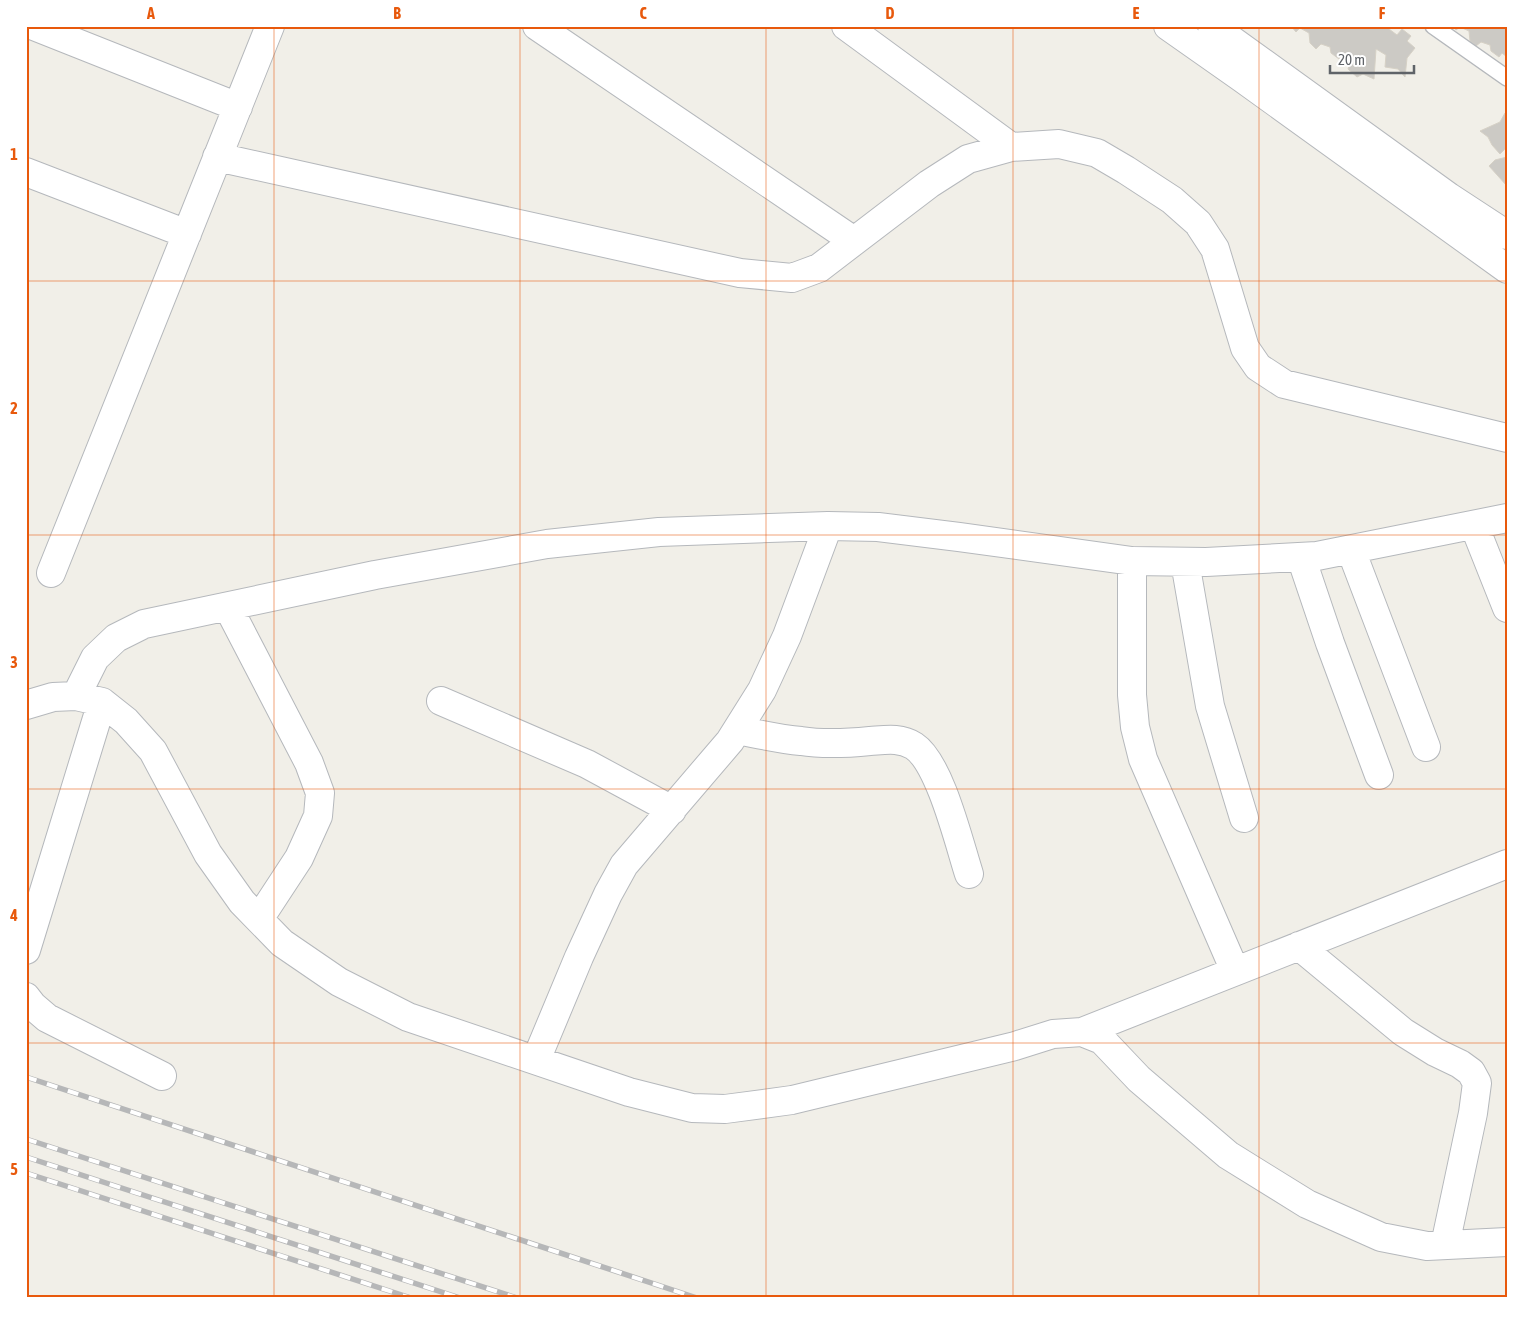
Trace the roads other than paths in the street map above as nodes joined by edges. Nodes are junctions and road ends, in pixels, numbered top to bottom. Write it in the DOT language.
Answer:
graph roads {
  1 [pos="34,26"];
  2 [pos="270,26"];
  3 [pos="537,26"];
  4 [pos="846,26"];
  5 [pos="1168,26"];
  6 [pos="1212,26"];
  7 [pos="1433,26"];
  8 [pos="1507,78"];
  9 [pos="238,107"];
  10 [pos="1010,147"];
  11 [pos="217,157"];
  12 [pos="26,172"];
  13 [pos="187,234"];
  14 [pos="1507,235"];
  15 [pos="854,241"];
  16 [pos="1507,269"];
  17 [pos="1507,438"];
  18 [pos="1507,518"];
  19 [pos="1474,524"];
  20 [pos="828,526"];
  21 [pos="1351,550"];
  22 [pos="1301,558"];
  23 [pos="1132,561"];
  24 [pos="1185,562"];
  25 [pos="51,573"];
  26 [pos="228,606"];
  27 [pos="1507,608"];
  28 [pos="89,699"];
  29 [pos="441,701"];
  30 [pos="26,705"];
  31 [pos="737,730"];
  32 [pos="1426,747"];
  33 [pos="1379,775"];
  34 [pos="672,810"];
  35 [pos="1244,818"];
  36 [pos="1507,864"];
  37 [pos="969,874"];
  38 [pos="259,919"];
  39 [pos="1299,946"];
  40 [pos="26,950"];
  41 [pos="1235,971"];
  42 [pos="26,997"];
  43 [pos="1082,1032"];
  44 [pos="536,1060"];
  45 [pos="162,1076"];
  46 [pos="1507,1242"];
  47 [pos="1445,1245"];
  1 -- 9 [label="street"];
  2 -- 9 [label="street"];
  3 -- 15 [label="street"];
  4 -- 10 [label="street"];
  5 -- 16 [label="street"];
  6 -- 14 [label="street"];
  7 -- 8 [label="lane"];
  9 -- 11 [label="street"];
  10 -- 15 [label="street"];
  10 -- 17 [label="street"];
  11 -- 13 [label="street"];
  11 -- 15 [label="street"];
  12 -- 13 [label="street"];
  13 -- 25 [label="street"];
  18 -- 19 [label="street"];
  19 -- 21 [label="street"];
  19 -- 27 [label="street"];
  20 -- 23 [label="street"];
  20 -- 26 [label="street"];
  20 -- 31 [label="street"];
  21 -- 22 [label="street"];
  21 -- 32 [label="street"];
  22 -- 24 [label="street"];
  22 -- 33 [label="street"];
  23 -- 24 [label="street"];
  23 -- 41 [label="street"];
  24 -- 35 [label="street"];
  26 -- 28 [label="street"];
  26 -- 38 [label="street"];
  28 -- 30 [label="street"];
  28 -- 38 [label="street"];
  28 -- 40 [label="street"];
  29 -- 34 [label="street"];
  31 -- 34 [label="street"];
  31 -- 37 [label="street"];
  34 -- 44 [label="street"];
  36 -- 39 [label="street"];
  38 -- 44 [label="street"];
  39 -- 41 [label="street"];
  39 -- 47 [label="street"];
  41 -- 43 [label="street"];
  42 -- 45 [label="street"];
  43 -- 44 [label="street"];
  43 -- 47 [label="street"];
  46 -- 47 [label="street"];
}
